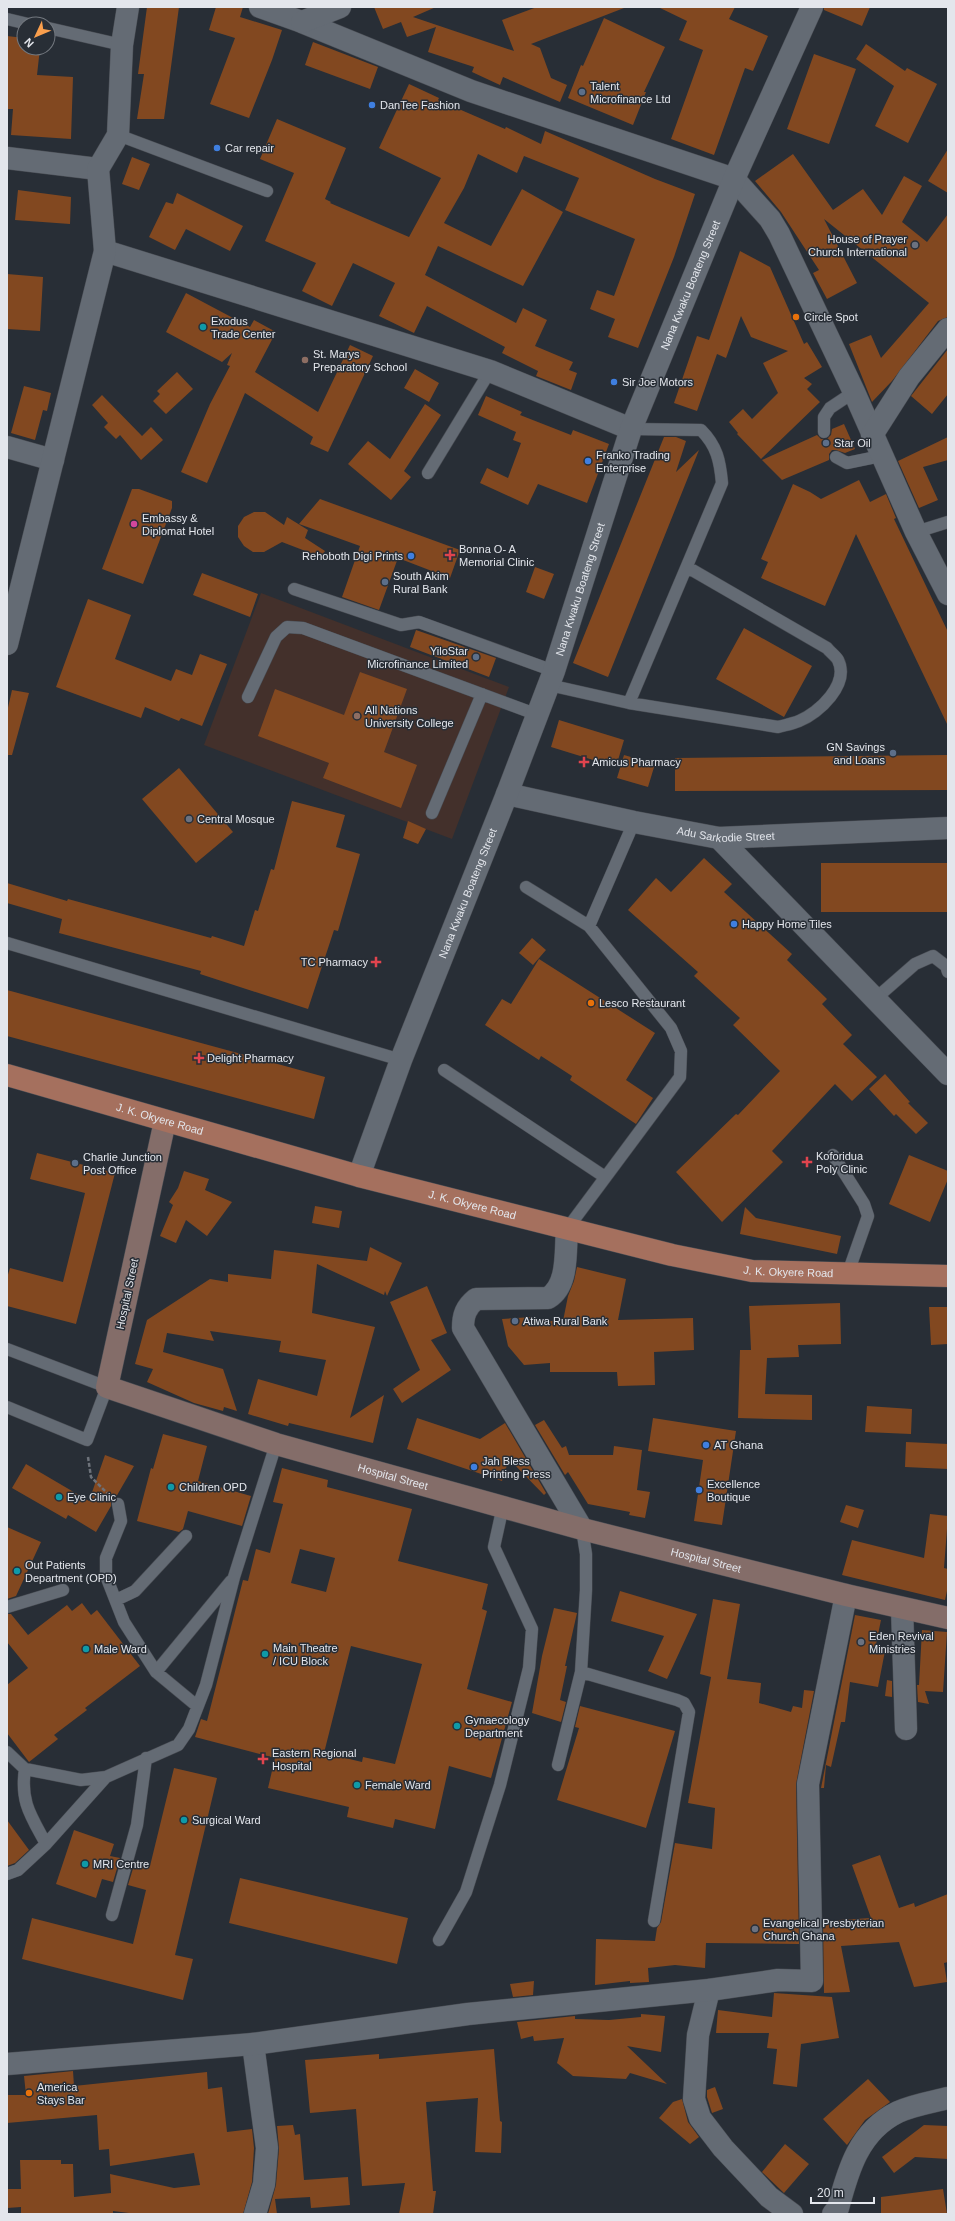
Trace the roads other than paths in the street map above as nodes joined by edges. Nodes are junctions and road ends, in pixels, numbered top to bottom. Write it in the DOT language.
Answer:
graph roads {
  1 [pos="128,7"];
  2 [pos="260,7"];
  3 [pos="340,7"];
  4 [pos="812,7"];
  5 [pos="302,22"];
  6 [pos="56,30"];
  7 [pos="122,45"];
  8 [pos="118,135"];
  9 [pos="7,158"];
  10 [pos="98,169"];
  11 [pos="734,179"];
  12 [pos="267,191"];
  13 [pos="105,251"];
  14 [pos="948,329"];
  15 [pos="490,371"];
  16 [pos="854,392"];
  17 [pos="631,429"];
  18 [pos="824,432"];
  19 [pos="872,435"];
  20 [pos="7,447"];
  21 [pos="881,456"];
  22 [pos="836,457"];
  23 [pos="53,460"];
  24 [pos="428,473"];
  25 [pos="948,522"];
  26 [pos="916,532"];
  27 [pos="687,566"];
  28 [pos="294,589"];
  29 [pos="948,594"];
  30 [pos="7,644"];
  31 [pos="551,678"];
  32 [pos="482,694"];
  33 [pos="248,697"];
  34 [pos="629,703"];
  35 [pos="538,715"];
  36 [pos="507,794"];
  37 [pos="432,813"];
  38 [pos="634,822"];
  39 [pos="948,828"];
  40 [pos="719,838"];
  41 [pos="526,887"];
  42 [pos="589,926"];
  43 [pos="7,943"];
  44 [pos="948,972"];
  45 [pos="875,999"];
  46 [pos="401,1060"];
  47 [pos="444,1070"];
  48 [pos="948,1074"];
  49 [pos="7,1076"];
  50 [pos="165,1121"];
  51 [pos="833,1155"];
  52 [pos="359,1176"];
  53 [pos="605,1177"];
  54 [pos="567,1229"];
  55 [pos="848,1274"];
  56 [pos="948,1276"];
  57 [pos="7,1349"];
  58 [pos="106,1387"];
  59 [pos="7,1407"];
  60 [pos="276,1444"];
  61 [pos="118,1504"];
  62 [pos="504,1506"];
  63 [pos="582,1529"];
  64 [pos="186,1536"];
  65 [pos="234,1577"];
  66 [pos="62,1590"];
  67 [pos="846,1595"];
  68 [pos="116,1600"];
  69 [pos="7,1607"];
  70 [pos="902,1608"];
  71 [pos="948,1618"];
  72 [pos="156,1672"];
  73 [pos="581,1672"];
  74 [pos="197,1706"];
  75 [pos="906,1729"];
  76 [pos="7,1752"];
  77 [pos="146,1758"];
  78 [pos="558,1766"];
  79 [pos="25,1769"];
  80 [pos="106,1777"];
  81 [pos="46,1844"];
  82 [pos="7,1874"];
  83 [pos="112,1915"];
  84 [pos="654,1921"];
  85 [pos="439,1940"];
  86 [pos="709,1990"];
  87 [pos="253,2044"];
  88 [pos="7,2064"];
  89 [pos="948,2098"];
  90 [pos="255,2214"];
  91 [pos="792,2214"];
  92 [pos="833,2214"];
  1 -- 7 [label="street"];
  2 -- 5 [label="street"];
  3 -- 5 [label="street"];
  4 -- 11 [label="street, Nana Kwaku Boateng Street"];
  5 -- 11 [label="street"];
  6 -- 7 [label="lane"];
  7 -- 8 [label="street"];
  8 -- 10 [label="street"];
  8 -- 12 [label="lane"];
  9 -- 10 [label="street"];
  10 -- 13 [label="street"];
  11 -- 16 [label="street"];
  11 -- 17 [label="street, Nana Kwaku Boateng Street"];
  13 -- 15 [label="street"];
  13 -- 23 [label="street"];
  14 -- 19 [label="street"];
  15 -- 17 [label="street"];
  15 -- 24 [label="lane"];
  16 -- 18 [label="lane"];
  16 -- 19 [label="street"];
  17 -- 27 [label="lane"];
  17 -- 31 [label="street, Nana Kwaku Boateng Street"];
  19 -- 21 [label="street"];
  20 -- 23 [label="street"];
  21 -- 22 [label="lane"];
  21 -- 26 [label="street"];
  23 -- 30 [label="street"];
  25 -- 26 [label="lane"];
  26 -- 29 [label="street"];
  27 -- 34 [label="lane"];
  27 -- 34 [label="lane"];
  28 -- 31 [label="lane"];
  31 -- 34 [label="lane"];
  31 -- 35 [label="street, Nana Kwaku Boateng Street"];
  32 -- 33 [label="lane"];
  32 -- 35 [label="lane"];
  32 -- 37 [label="lane"];
  35 -- 36 [label="street, Nana Kwaku Boateng Street"];
  36 -- 38 [label="street, Adu Sarkodie Street"];
  36 -- 46 [label="street, Nana Kwaku Boateng Street"];
  38 -- 40 [label="street, Adu Sarkodie Street"];
  38 -- 42 [label="lane"];
  39 -- 40 [label="street, Adu Sarkodie Street"];
  40 -- 45 [label="street"];
  41 -- 42 [label="lane"];
  42 -- 53 [label="lane"];
  43 -- 46 [label="lane"];
  44 -- 45 [label="lane"];
  45 -- 48 [label="street"];
  46 -- 52 [label="street, Nana Kwaku Boateng Street"];
  47 -- 53 [label="lane"];
  49 -- 50 [label="main road, J. K. Okyere Road"];
  50 -- 52 [label="main road, J. K. Okyere Road"];
  50 -- 58 [label="street, Hospital Street"];
  51 -- 55 [label="lane"];
  52 -- 54 [label="main road, J. K. Okyere Road"];
  53 -- 54 [label="lane"];
  54 -- 55 [label="main road, J. K. Okyere Road"];
  54 -- 63 [label="street"];
  55 -- 56 [label="main road, J. K. Okyere Road"];
  57 -- 58 [label="lane"];
  58 -- 59 [label="lane"];
  58 -- 60 [label="street, Hospital Street"];
  60 -- 62 [label="street, Hospital Street"];
  60 -- 65 [label="lane"];
  61 -- 68 [label="lane"];
  62 -- 63 [label="street, Hospital Street"];
  62 -- 85 [label="lane"];
  63 -- 67 [label="street, Hospital Street"];
  63 -- 73 [label="lane"];
  64 -- 68 [label="lane"];
  65 -- 72 [label="lane"];
  65 -- 74 [label="lane"];
  66 -- 69 [label="lane"];
  67 -- 70 [label="street, Hospital Street"];
  67 -- 86 [label="street"];
  68 -- 72 [label="lane"];
  70 -- 71 [label="street, Hospital Street"];
  70 -- 75 [label="street"];
  72 -- 74 [label="lane"];
  73 -- 78 [label="lane"];
  73 -- 84 [label="lane"];
  74 -- 77 [label="lane"];
  76 -- 79 [label="lane"];
  77 -- 80 [label="lane"];
  77 -- 83 [label="lane"];
  79 -- 80 [label="lane"];
  79 -- 81 [label="lane"];
  80 -- 81 [label="lane"];
  81 -- 82 [label="lane"];
  86 -- 87 [label="street"];
  86 -- 91 [label="street"];
  87 -- 88 [label="street"];
  87 -- 90 [label="street"];
  89 -- 92 [label="street"];
}
